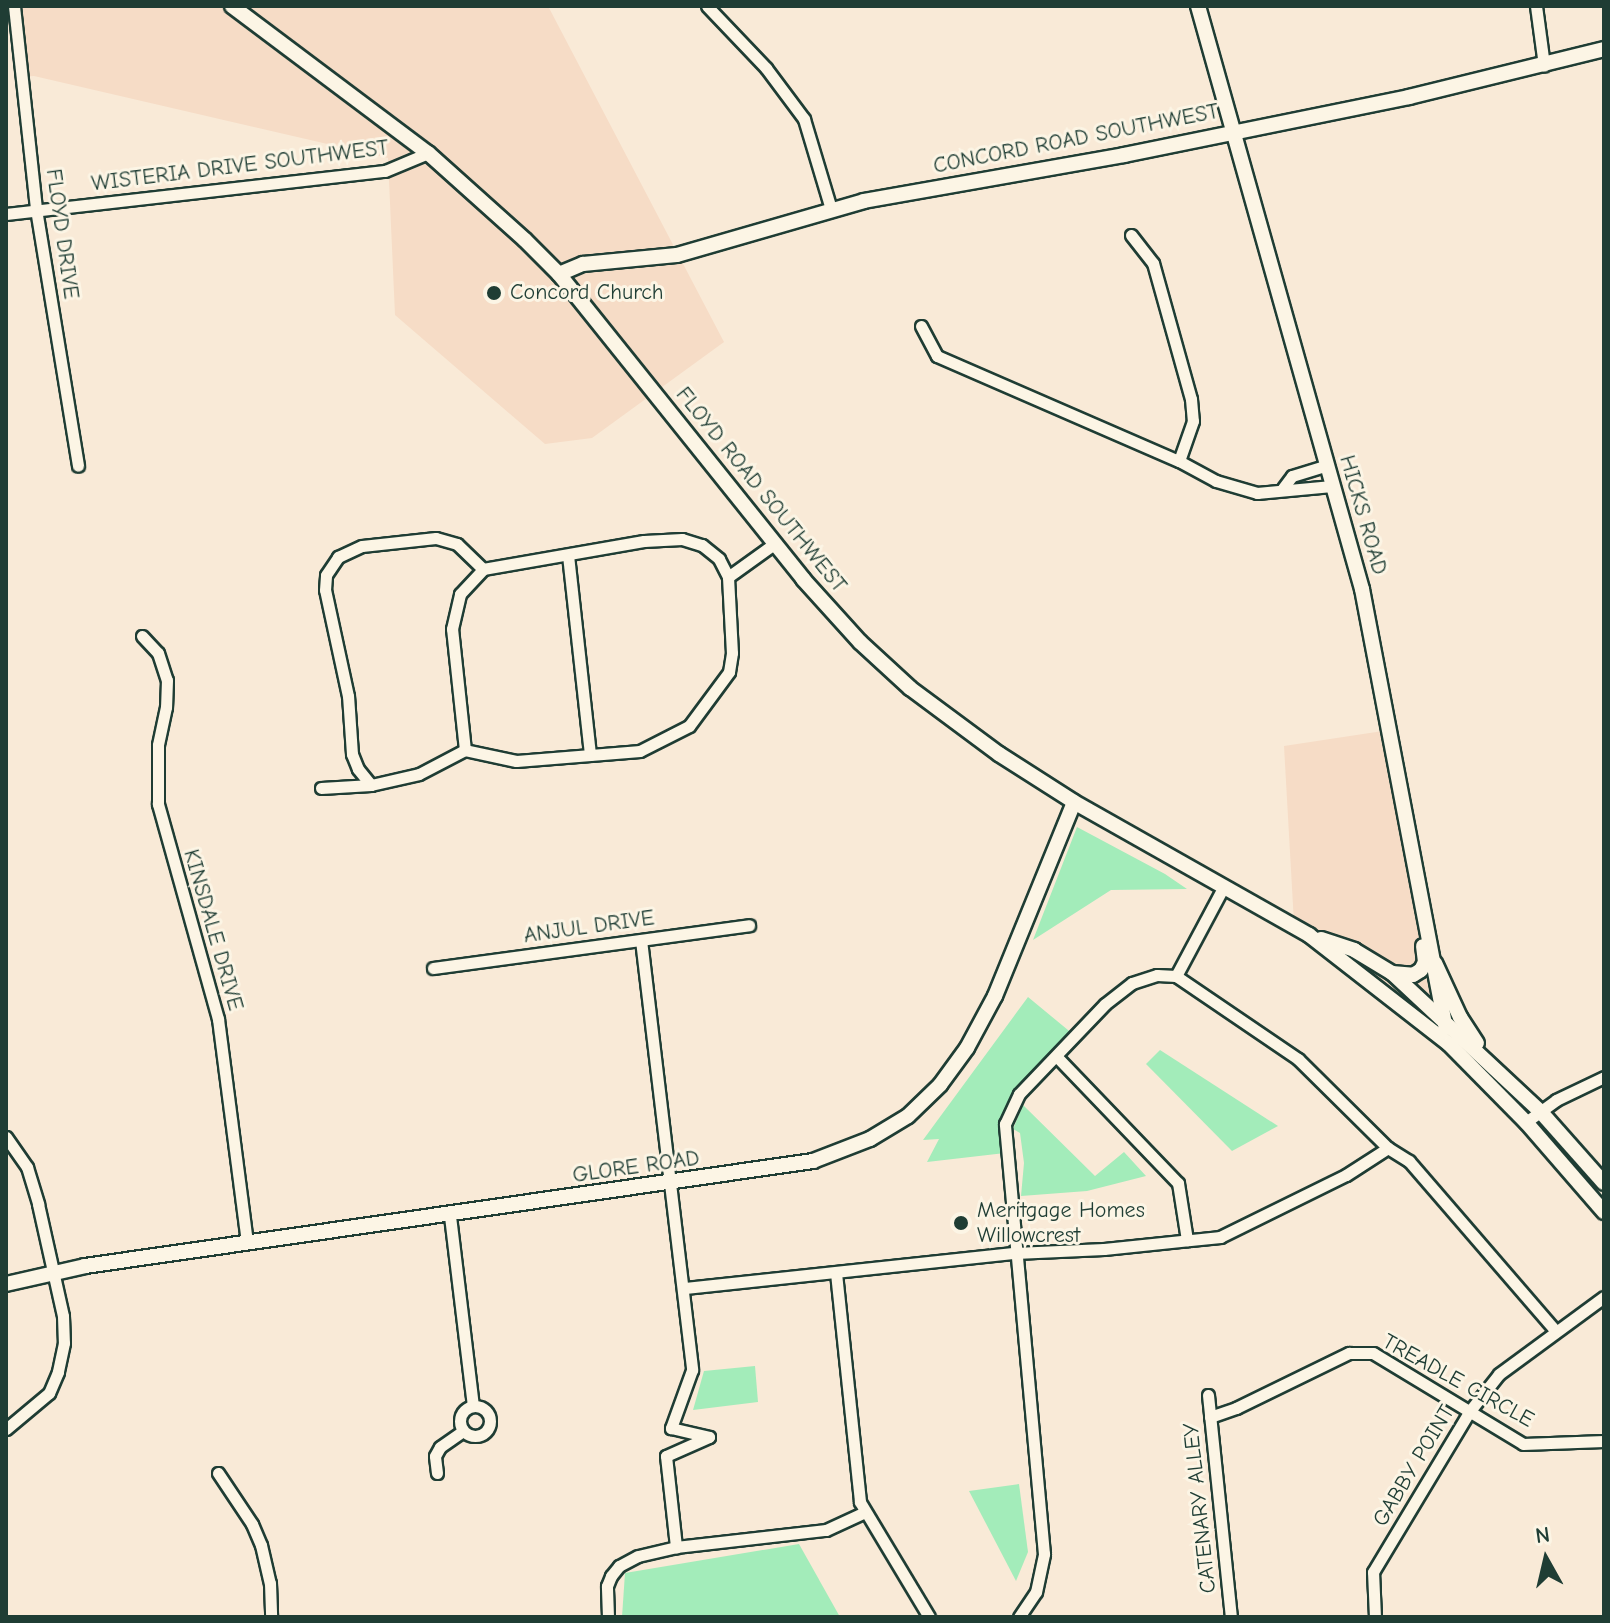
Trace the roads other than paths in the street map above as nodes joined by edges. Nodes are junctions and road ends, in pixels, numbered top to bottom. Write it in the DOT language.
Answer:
graph roads {
  1 [pos="14,6"];
  2 [pos="232,6"];
  3 [pos="707,6"];
  4 [pos="1198,6"];
  5 [pos="1536,6"];
  6 [pos="1604,49"];
  7 [pos="1544,65"];
  8 [pos="6,72"];
  9 [pos="20,75"];
  10 [pos="6,82"];
  11 [pos="1233,131"];
  12 [pos="428,153"];
  13 [pos="36,209"];
  14 [pos="831,209"];
  15 [pos="6,214"];
  16 [pos="1131,235"];
  17 [pos="559,274"];
  18 [pos="921,326"];
  19 [pos="1179,461"];
  20 [pos="78,466"];
  21 [pos="1325,466"];
  22 [pos="1332,486"];
  23 [pos="1283,488"];
  24 [pos="774,544"];
  25 [pos="568,555"];
  26 [pos="483,569"];
  27 [pos="728,577"];
  28 [pos="142,636"];
  29 [pos="465,750"];
  30 [pos="590,755"];
  31 [pos="371,785"];
  32 [pos="321,788"];
  33 [pos="1074,802"];
  34 [pos="1224,886"];
  35 [pos="1424,914"];
  36 [pos="749,925"];
  37 [pos="1309,935"];
  38 [pos="641,940"];
  39 [pos="1435,963"];
  40 [pos="433,968"];
  41 [pos="1392,973"];
  42 [pos="1176,976"];
  43 [pos="1444,1018"];
  44 [pos="1449,1044"];
  45 [pos="1057,1057"];
  46 [pos="1500,1072"];
  47 [pos="1604,1077"];
  48 [pos="1540,1111"];
  49 [pos="1526,1122"];
  50 [pos="6,1137"];
  51 [pos="1388,1148"];
  52 [pos="1604,1183"];
  53 [pos="669,1185"];
  54 [pos="1604,1212"];
  55 [pos="450,1216"];
  56 [pos="1187,1240"];
  57 [pos="247,1243"];
  58 [pos="1015,1253"];
  59 [pos="836,1273"];
  60 [pos="52,1274"];
  61 [pos="6,1284"];
  62 [pos="685,1288"];
  63 [pos="1604,1297"];
  64 [pos="1555,1330"];
  65 [pos="1208,1395"];
  66 [pos="473,1406"];
  67 [pos="1469,1412"];
  68 [pos="1210,1417"];
  69 [pos="6,1429"];
  70 [pos="463,1431"];
  71 [pos="1604,1441"];
  72 [pos="218,1473"];
  73 [pos="437,1473"];
  74 [pos="865,1512"];
  75 [pos="676,1547"];
  76 [pos="271,1617"];
  77 [pos="608,1617"];
  78 [pos="929,1617"];
  79 [pos="1019,1617"];
  80 [pos="1231,1617"];
  81 [pos="1375,1617"];
  1 -- 9 [label="street, FLOYD DRIVE"];
  2 -- 12 [label="street, FLOYD ROAD SOUTHWEST"];
  3 -- 14 [label="street"];
  4 -- 11 [label="street, HICKS ROAD"];
  5 -- 7 [label="street"];
  6 -- 7 [label="street, CONCORD ROAD SOUTHWEST"];
  7 -- 11 [label="street, CONCORD ROAD SOUTHWEST"];
  8 -- 9 [label="street"];
  9 -- 10 [label="street"];
  9 -- 13 [label="street, FLOYD DRIVE"];
  11 -- 14 [label="street, CONCORD ROAD SOUTHWEST"];
  11 -- 21 [label="street, HICKS ROAD"];
  12 -- 13 [label="street, WISTERIA DRIVE SOUTHWEST"];
  12 -- 17 [label="street, FLOYD ROAD SOUTHWEST"];
  13 -- 15 [label="street, WISTERIA DRIVE SOUTHWEST"];
  13 -- 20 [label="street, FLOYD DRIVE"];
  14 -- 17 [label="street, CONCORD ROAD SOUTHWEST"];
  16 -- 19 [label="street"];
  17 -- 24 [label="street, FLOYD ROAD SOUTHWEST"];
  18 -- 19 [label="street"];
  19 -- 23 [label="street"];
  21 -- 22 [label="street, HICKS ROAD"];
  21 -- 23 [label="street"];
  22 -- 23 [label="street"];
  22 -- 35 [label="street, HICKS ROAD"];
  24 -- 27 [label="street"];
  24 -- 33 [label="street, FLOYD ROAD SOUTHWEST"];
  25 -- 26 [label="street"];
  25 -- 27 [label="street"];
  25 -- 30 [label="street"];
  26 -- 29 [label="street"];
  26 -- 31 [label="street"];
  27 -- 30 [label="street"];
  28 -- 57 [label="street, KINSDALE DRIVE"];
  29 -- 30 [label="street"];
  29 -- 31 [label="street"];
  31 -- 32 [label="street"];
  33 -- 34 [label="street, FLOYD ROAD SOUTHWEST"];
  33 -- 53 [label="street, GLORE ROAD"];
  34 -- 37 [label="street, FLOYD ROAD SOUTHWEST"];
  34 -- 42 [label="street"];
  35 -- 39 [label="street, HICKS ROAD"];
  35 -- 41 [label="street"];
  36 -- 38 [label="street, ANJUL DRIVE"];
  37 -- 41 [label="street, FLOYD ROAD SOUTHWEST"];
  37 -- 44 [label="street, FLOYD ROAD SOUTHWEST"];
  38 -- 40 [label="street, ANJUL DRIVE"];
  38 -- 53 [label="street"];
  39 -- 43 [label="street, HICKS ROAD"];
  39 -- 46 [label="street"];
  41 -- 43 [label="street, FLOYD ROAD SOUTHWEST"];
  42 -- 45 [label="street"];
  42 -- 51 [label="street"];
  43 -- 44 [label="street, HICKS ROAD"];
  43 -- 46 [label="street, FLOYD ROAD SOUTHWEST"];
  44 -- 49 [label="street, FLOYD ROAD SOUTHWEST"];
  45 -- 56 [label="street"];
  45 -- 58 [label="street"];
  46 -- 48 [label="street, FLOYD ROAD SOUTHWEST"];
  47 -- 48 [label="street"];
  48 -- 49 [label="street"];
  48 -- 52 [label="street, FLOYD ROAD SOUTHWEST"];
  49 -- 54 [label="street, FLOYD ROAD SOUTHWEST"];
  50 -- 60 [label="street"];
  51 -- 56 [label="street"];
  51 -- 64 [label="street"];
  53 -- 55 [label="street, GLORE ROAD"];
  53 -- 62 [label="street"];
  55 -- 57 [label="street, GLORE ROAD"];
  55 -- 66 [label="street"];
  56 -- 58 [label="street"];
  57 -- 60 [label="street, GLORE ROAD"];
  58 -- 59 [label="street"];
  58 -- 79 [label="street"];
  59 -- 62 [label="street"];
  59 -- 74 [label="street"];
  60 -- 61 [label="street, GLORE ROAD"];
  60 -- 69 [label="street"];
  62 -- 75 [label="street"];
  63 -- 64 [label="street, GABBY POINT"];
  64 -- 67 [label="street, GABBY POINT"];
  65 -- 68 [label="street, CATENARY ALLEY"];
  66 -- 70 [label="street"];
  66 -- 70 [label="street"];
  67 -- 68 [label="street, TREADLE CIRCLE"];
  67 -- 71 [label="street, TREADLE CIRCLE"];
  67 -- 81 [label="street, GABBY POINT"];
  68 -- 80 [label="street, CATENARY ALLEY"];
  70 -- 73 [label="street"];
  72 -- 76 [label="street"];
  74 -- 75 [label="street"];
  74 -- 78 [label="street"];
  75 -- 77 [label="street"];
}
